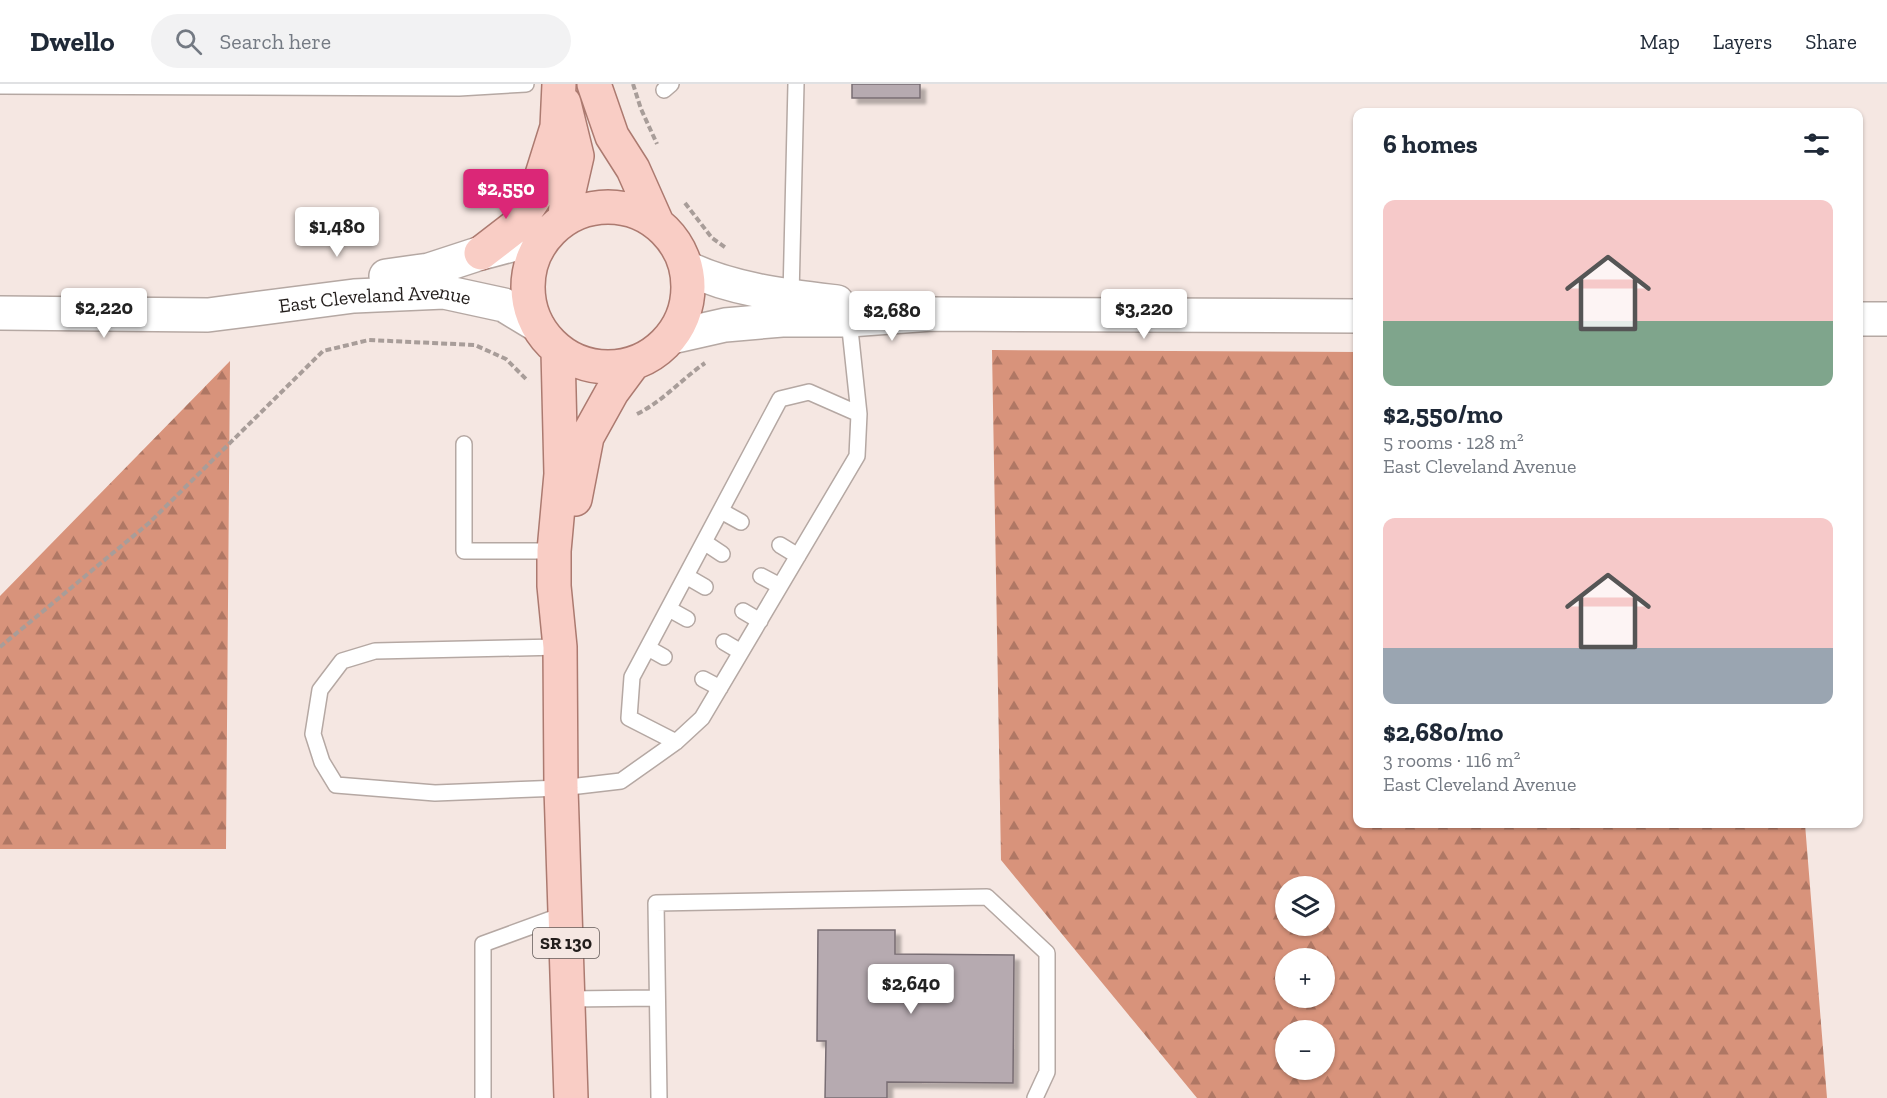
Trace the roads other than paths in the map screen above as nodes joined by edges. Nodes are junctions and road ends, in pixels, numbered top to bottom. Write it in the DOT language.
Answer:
graph roads {
  1 [pos="526,84"];
  2 [pos="559,84"];
  3 [pos="594,84"];
  4 [pos="796,84"];
  5 [pos="0,86"];
  6 [pos="657,223"];
  7 [pos="555,228"];
  8 [pos="481,253"];
  9 [pos="687,268"];
  10 [pos="790,296"];
  11 [pos="0,313"];
  12 [pos="932,314"];
  13 [pos="208,315"];
  14 [pos="1353,316"];
  15 [pos="1863,319"];
  16 [pos="1887,319"];
  17 [pos="849,320"];
  18 [pos="537,326"];
  19 [pos="672,337"];
  20 [pos="558,351"];
  21 [pos="632,365"];
  22 [pos="859,414"];
  23 [pos="464,444"];
  24 [pos="721,511"];
  25 [pos="741,522"];
  26 [pos="704,542"];
  27 [pos="780,545"];
  28 [pos="554,551"];
  29 [pos="722,554"];
  30 [pos="798,556"];
  31 [pos="686,576"];
  32 [pos="761,576"];
  33 [pos="780,586"];
  34 [pos="705,587"];
  35 [pos="669,609"];
  36 [pos="742,611"];
  37 [pos="687,619"];
  38 [pos="760,621"];
  39 [pos="724,642"];
  40 [pos="560,647"];
  41 [pos="648,648"];
  42 [pos="741,652"];
  43 [pos="664,657"];
  44 [pos="703,680"];
  45 [pos="720,688"];
  46 [pos="676,742"];
  47 [pos="561,788"];
  48 [pos="565,914"];
  49 [pos="657,998"];
  50 [pos="568,999"];
  51 [pos="483,1098"];
  52 [pos="571,1098"];
  53 [pos="659,1098"];
  54 [pos="1035,1098"];
  1 -- 5 [label="lane"];
  2 -- 7 [label="main road"];
  2 -- 8 [label="main road"];
  3 -- 6 [label="main road"];
  4 -- 10 [label="lane"];
  6 -- 7 [label="main road"];
  6 -- 9 [label="main road"];
  7 -- 8 [label="street, East Cleveland Avenue"];
  7 -- 18 [label="main road"];
  8 -- 13 [label="street, East Cleveland Avenue"];
  9 -- 10 [label="street"];
  9 -- 19 [label="main road"];
  10 -- 12 [label="street"];
  11 -- 13 [label="street, East Cleveland Avenue"];
  12 -- 14 [label="street"];
  12 -- 17 [label="street"];
  13 -- 18 [label="street, East Cleveland Avenue"];
  15 -- 16 [label="street"];
  17 -- 19 [label="street"];
  17 -- 22 [label="lane"];
  18 -- 20 [label="main road"];
  19 -- 21 [label="main road"];
  20 -- 21 [label="main road"];
  20 -- 28 [label="main road"];
  21 -- 40 [label="main road"];
  22 -- 24 [label="lane"];
  22 -- 30 [label="lane"];
  23 -- 28 [label="lane"];
  24 -- 25 [label="lane"];
  24 -- 26 [label="lane"];
  26 -- 29 [label="lane"];
  26 -- 31 [label="lane"];
  27 -- 30 [label="lane"];
  28 -- 40 [label="main road"];
  30 -- 33 [label="lane"];
  31 -- 34 [label="lane"];
  31 -- 35 [label="lane"];
  32 -- 33 [label="lane"];
  33 -- 38 [label="lane"];
  35 -- 37 [label="lane"];
  35 -- 41 [label="lane"];
  36 -- 38 [label="lane"];
  38 -- 42 [label="lane"];
  39 -- 42 [label="lane"];
  40 -- 47 [label="main road, SR 130"];
  40 -- 47 [label="lane"];
  41 -- 43 [label="lane"];
  41 -- 46 [label="lane"];
  42 -- 45 [label="lane"];
  44 -- 45 [label="lane"];
  45 -- 46 [label="lane"];
  46 -- 47 [label="lane"];
  47 -- 48 [label="main road, SR 130"];
  48 -- 50 [label="main road, SR 130"];
  48 -- 51 [label="lane"];
  49 -- 50 [label="lane"];
  49 -- 53 [label="lane"];
  49 -- 54 [label="lane"];
  50 -- 52 [label="main road, SR 130"];
}
